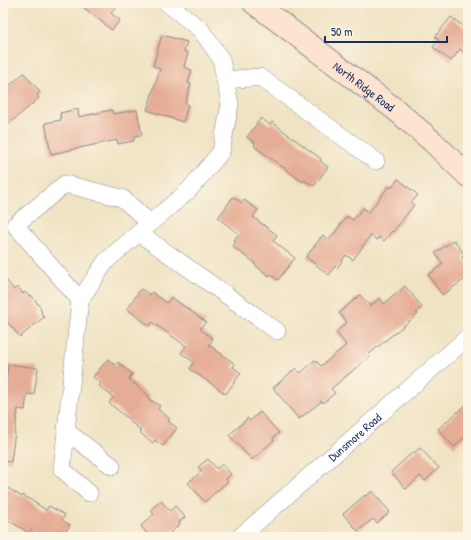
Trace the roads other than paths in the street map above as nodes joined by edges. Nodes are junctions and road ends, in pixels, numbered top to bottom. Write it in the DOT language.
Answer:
graph roads {
  1 [pos="167,3"];
  2 [pos="254,3"];
  3 [pos="225,80"];
  4 [pos="376,161"];
  5 [pos="468,176"];
  6 [pos="144,228"];
  7 [pos="80,300"];
  8 [pos="277,331"];
  9 [pos="468,337"];
  10 [pos="66,431"];
  11 [pos="112,466"];
  12 [pos="88,493"];
  13 [pos="240,537"];
  1 -- 3 [label="street"];
  2 -- 5 [label="main road, North Ridge Road"];
  3 -- 4 [label="street"];
  3 -- 6 [label="street"];
  6 -- 7 [label="street"];
  6 -- 7 [label="street"];
  6 -- 8 [label="street"];
  7 -- 10 [label="street"];
  9 -- 13 [label="street, Dunsmore Road"];
  10 -- 11 [label="street"];
  10 -- 12 [label="street"];
}
